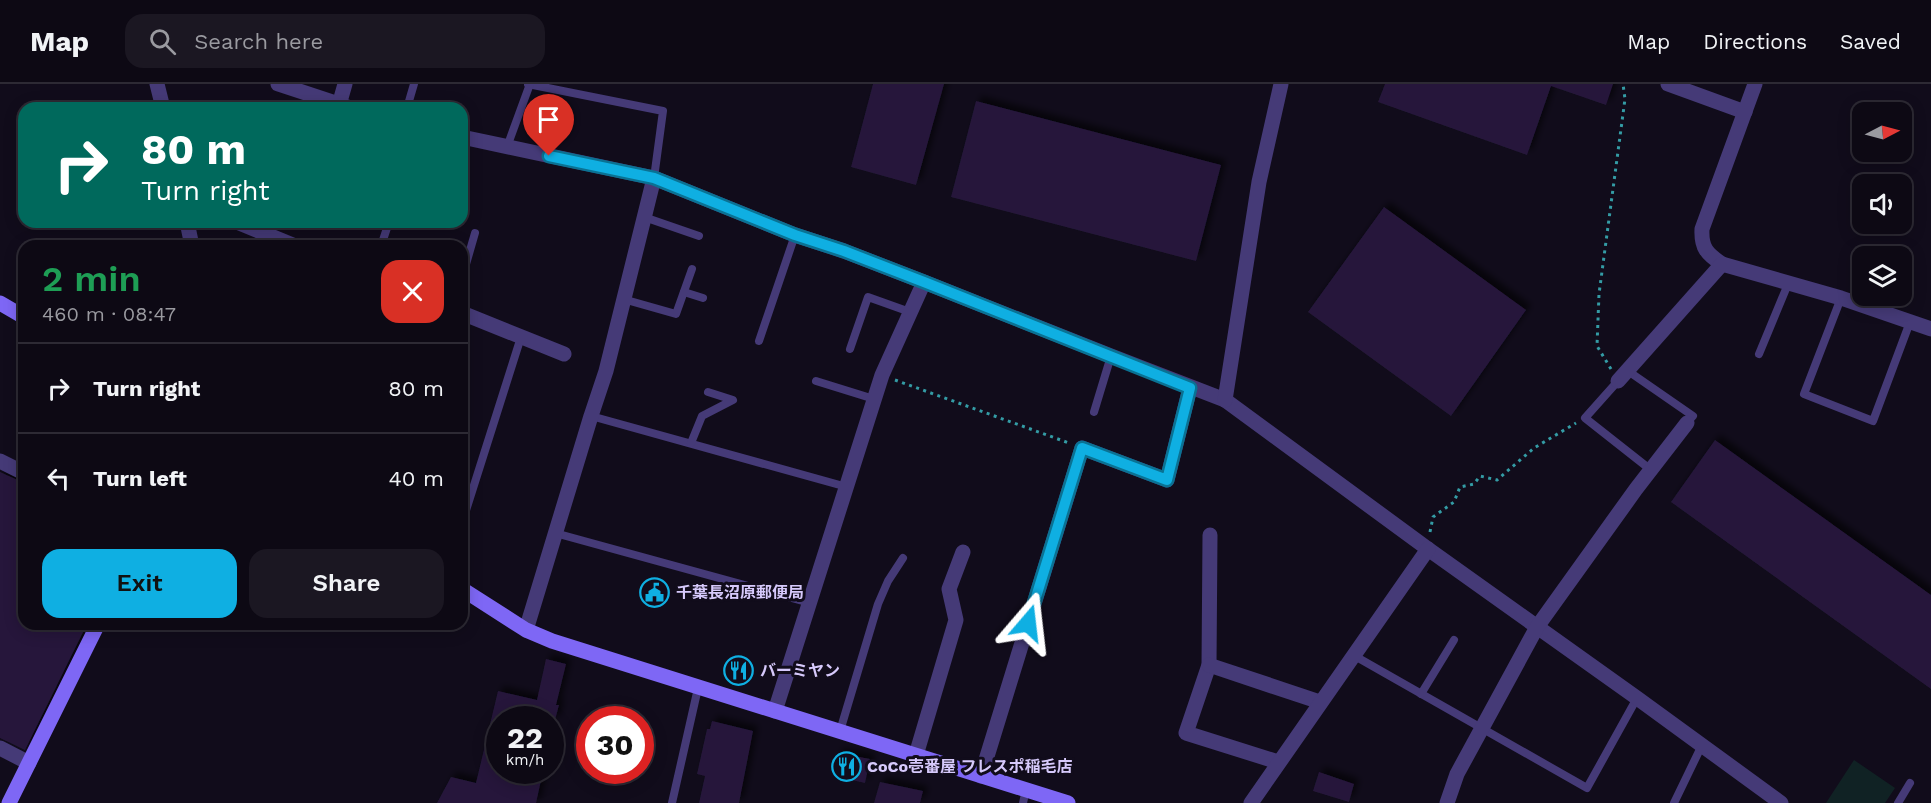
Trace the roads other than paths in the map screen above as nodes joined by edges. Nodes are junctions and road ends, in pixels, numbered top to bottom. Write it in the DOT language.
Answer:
graph roads {
  1 [pos="158,84"];
  2 [pos="278,84"];
  3 [pos="345,84"];
  4 [pos="414,84"];
  5 [pos="529,84"];
  6 [pos="1281,84"];
  7 [pos="1668,84"];
  8 [pos="1755,84"];
  9 [pos="310,88"];
  10 [pos="569,88"];
  11 [pos="162,102"];
  12 [pos="336,102"];
  13 [pos="345,102"];
  14 [pos="409,102"];
  15 [pos="1745,112"];
  16 [pos="468,138"];
  17 [pos="507,147"];
  18 [pos="654,178"];
  19 [pos="644,217"];
  20 [pos="248,228"];
  21 [pos="475,233"];
  22 [pos="795,235"];
  23 [pos="699,236"];
  24 [pos="271,240"];
  25 [pos="468,257"];
  26 [pos="1722,264"];
  27 [pos="692,269"];
  28 [pos="924,282"];
  29 [pos="1788,284"];
  30 [pos="684,292"];
  31 [pos="703,298"];
  32 [pos="1841,298"];
  33 [pos="623,299"];
  34 [pos="0,303"];
  35 [pos="910,312"];
  36 [pos="18,314"];
  37 [pos="468,315"];
  38 [pos="1910,322"];
  39 [pos="1931,329"];
  40 [pos="521,337"];
  41 [pos="759,340"];
  42 [pos="850,349"];
  43 [pos="564,354"];
  44 [pos="1759,354"];
  45 [pos="1111,356"];
  46 [pos="1623,376"];
  47 [pos="816,381"];
  48 [pos="1190,388"];
  49 [pos="708,392"];
  50 [pos="874,399"];
  51 [pos="1225,400"];
  52 [pos="1094,412"];
  53 [pos="591,416"];
  54 [pos="1687,423"];
  55 [pos="691,443"];
  56 [pos="0,461"];
  57 [pos="18,469"];
  58 [pos="1651,470"];
  59 [pos="847,487"];
  60 [pos="468,504"];
  61 [pos="555,533"];
  62 [pos="1210,535"];
  63 [pos="1428,549"];
  64 [pos="963,552"];
  65 [pos="903,558"];
  66 [pos="468,593"];
  67 [pos="810,603"];
  68 [pos="1537,627"];
  69 [pos="95,630"];
  70 [pos="526,630"];
  71 [pos="1454,640"];
  72 [pos="1353,655"];
  73 [pos="1209,665"];
  74 [pos="698,688"];
  75 [pos="1421,694"];
  76 [pos="1637,698"];
  77 [pos="1320,702"];
  78 [pos="775,711"];
  79 [pos="1481,729"];
  80 [pos="840,731"];
  81 [pos="1702,745"];
  82 [pos="0,748"];
  83 [pos="916,755"];
  84 [pos="1278,762"];
  85 [pos="29,763"];
  86 [pos="981,776"];
  87 [pos="1910,783"];
  88 [pos="1024,796"];
  89 [pos="1765,798"];
  90 [pos="9,803"];
  91 [pos="672,803"];
  92 [pos="1068,803"];
  93 [pos="1251,803"];
  94 [pos="1447,803"];
  95 [pos="1674,803"];
  96 [pos="1781,803"];
  97 [pos="1898,803"];
  1 -- 11 [label="street"];
  2 -- 9 [label="street"];
  3 -- 13 [label="street"];
  4 -- 14 [label="lane"];
  5 -- 10 [label="lane"];
  5 -- 17 [label="lane"];
  6 -- 51 [label="street"];
  7 -- 15 [label="street"];
  8 -- 15 [label="street"];
  9 -- 12 [label="street"];
  10 -- 18 [label="lane"];
  15 -- 26 [label="street"];
  16 -- 17 [label="street"];
  17 -- 18 [label="street"];
  18 -- 19 [label="street"];
  18 -- 22 [label="street"];
  19 -- 23 [label="lane"];
  19 -- 33 [label="street"];
  20 -- 24 [label="street"];
  21 -- 25 [label="lane"];
  22 -- 28 [label="street"];
  22 -- 41 [label="lane"];
  26 -- 29 [label="street"];
  26 -- 46 [label="street"];
  27 -- 30 [label="lane"];
  28 -- 35 [label="street"];
  28 -- 45 [label="street"];
  29 -- 32 [label="street"];
  29 -- 44 [label="lane"];
  30 -- 31 [label="lane"];
  30 -- 33 [label="lane"];
  32 -- 38 [label="street"];
  32 -- 38 [label="lane"];
  33 -- 53 [label="street"];
  34 -- 36 [label="street"];
  35 -- 42 [label="lane"];
  35 -- 50 [label="street"];
  37 -- 40 [label="street"];
  38 -- 39 [label="street"];
  40 -- 43 [label="street"];
  40 -- 60 [label="lane"];
  45 -- 48 [label="street"];
  45 -- 52 [label="lane"];
  46 -- 54 [label="lane"];
  46 -- 58 [label="lane"];
  47 -- 50 [label="lane"];
  48 -- 51 [label="street"];
  48 -- 86 [label="street"];
  49 -- 55 [label="lane"];
  50 -- 59 [label="street"];
  51 -- 63 [label="street"];
  53 -- 55 [label="lane"];
  53 -- 61 [label="street"];
  54 -- 58 [label="street"];
  55 -- 59 [label="lane"];
  56 -- 57 [label="street"];
  58 -- 68 [label="street"];
  59 -- 67 [label="street"];
  61 -- 67 [label="lane"];
  61 -- 70 [label="street"];
  62 -- 73 [label="street"];
  63 -- 68 [label="street"];
  63 -- 72 [label="street"];
  64 -- 83 [label="street"];
  65 -- 80 [label="lane"];
  66 -- 70 [label="street"];
  67 -- 78 [label="street"];
  68 -- 76 [label="street"];
  68 -- 79 [label="street"];
  69 -- 85 [label="street"];
  70 -- 74 [label="street"];
  71 -- 75 [label="lane"];
  72 -- 75 [label="lane"];
  72 -- 77 [label="street"];
  73 -- 77 [label="street"];
  73 -- 84 [label="street"];
  74 -- 78 [label="street"];
  74 -- 91 [label="lane"];
  75 -- 79 [label="lane"];
  76 -- 79 [label="lane"];
  76 -- 81 [label="street"];
  77 -- 84 [label="street"];
  78 -- 80 [label="street"];
  79 -- 94 [label="street"];
  80 -- 83 [label="street"];
  81 -- 89 [label="street"];
  81 -- 95 [label="lane"];
  82 -- 85 [label="street"];
  83 -- 86 [label="street"];
  84 -- 93 [label="street"];
  85 -- 90 [label="street"];
  86 -- 88 [label="street"];
  87 -- 97 [label="lane"];
  88 -- 92 [label="street"];
  89 -- 96 [label="street"];
}
